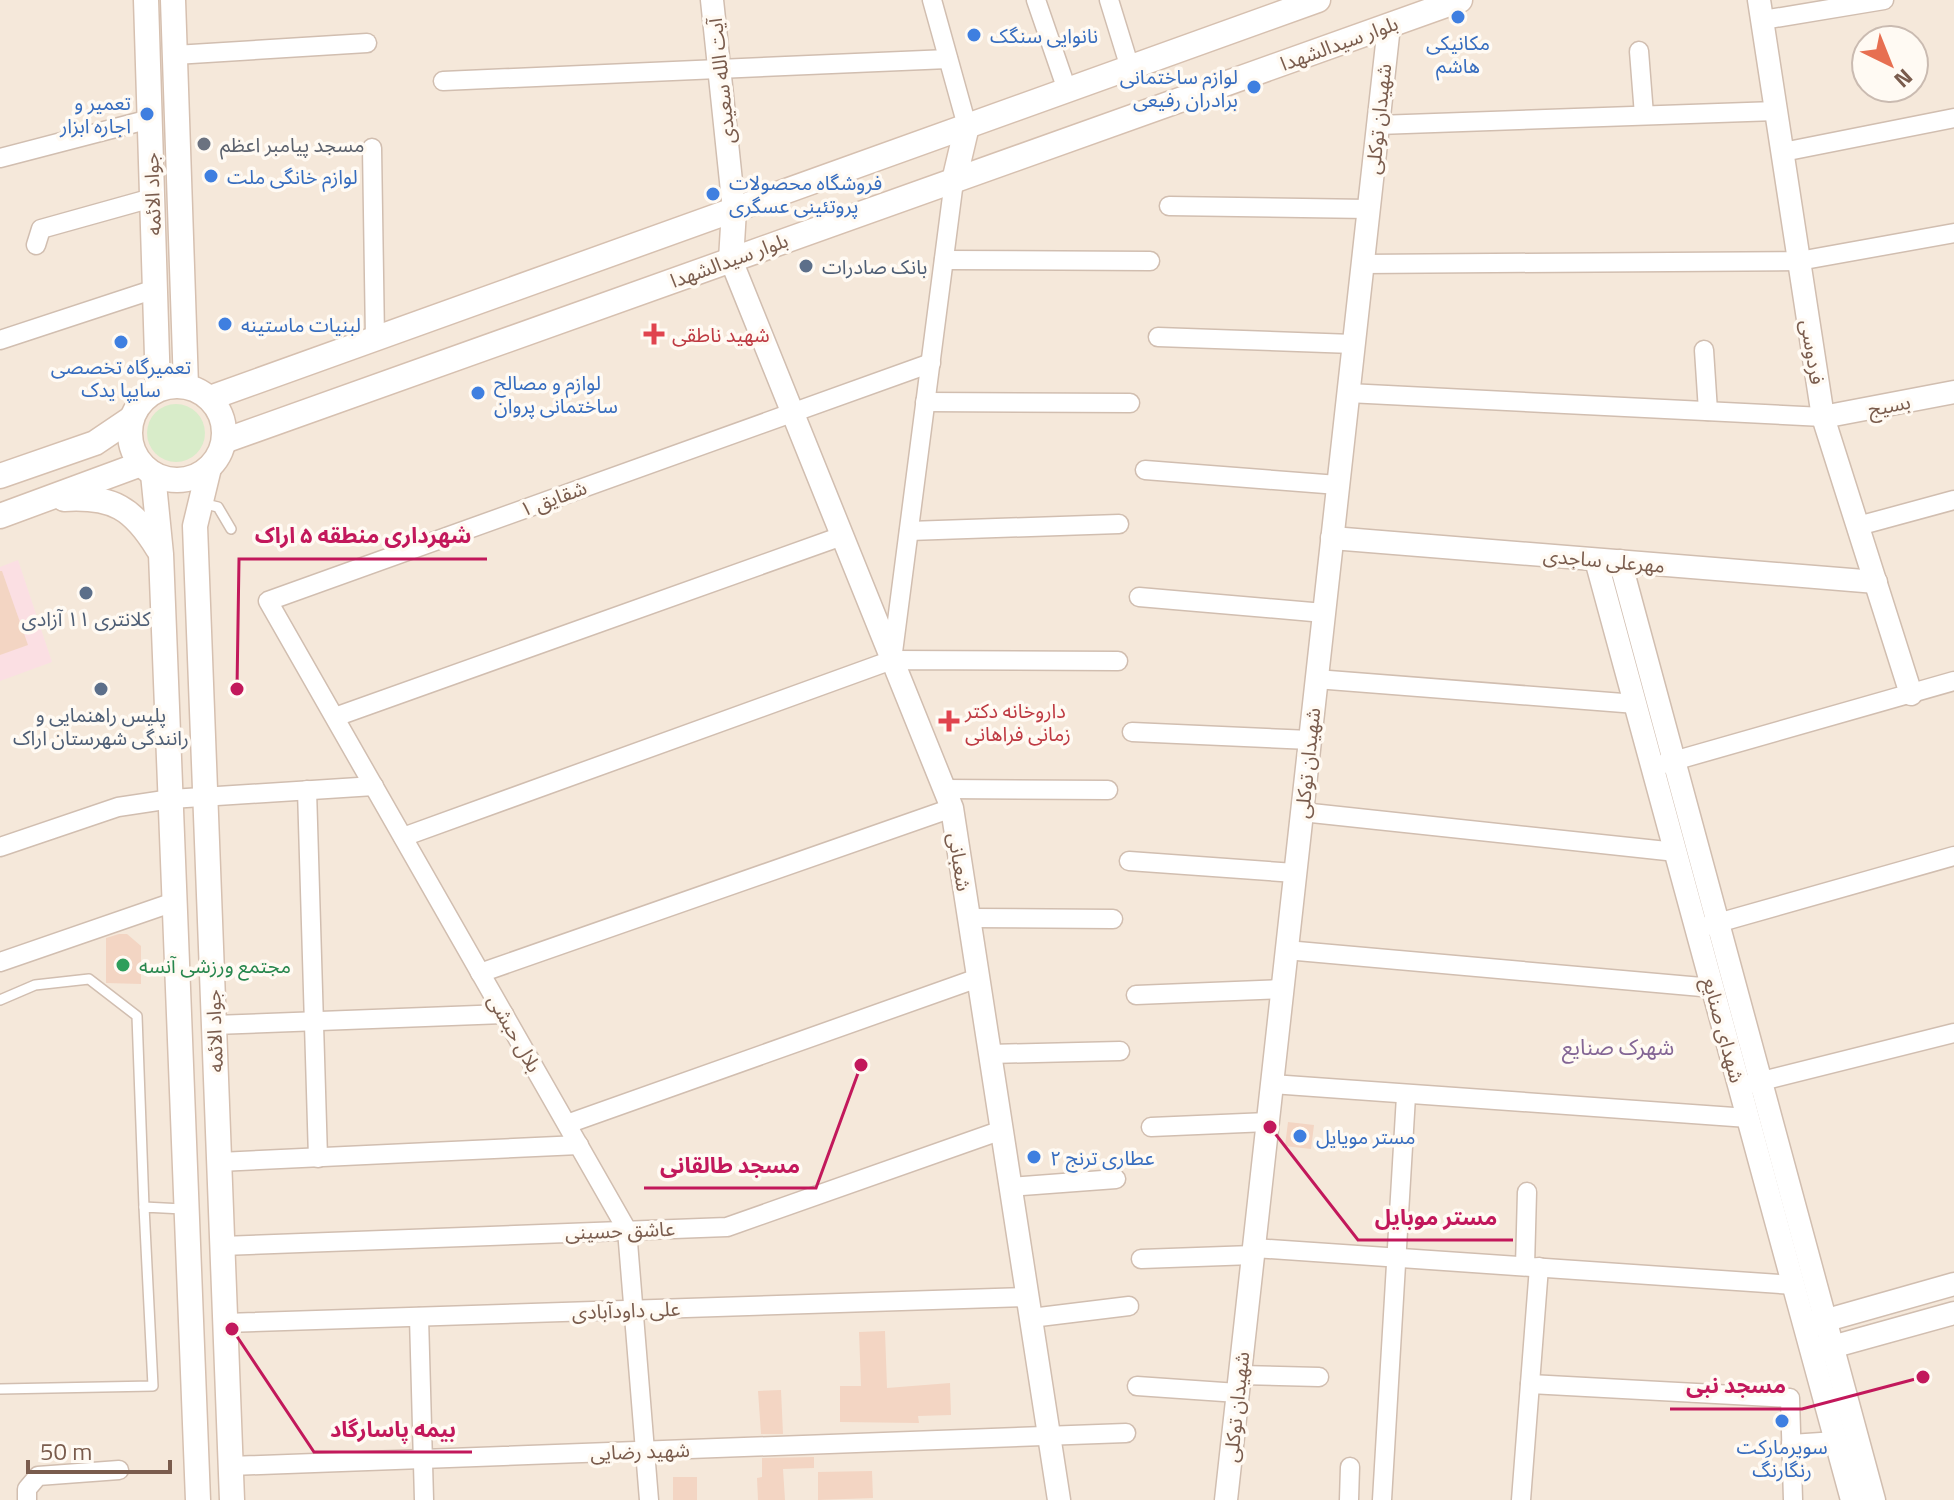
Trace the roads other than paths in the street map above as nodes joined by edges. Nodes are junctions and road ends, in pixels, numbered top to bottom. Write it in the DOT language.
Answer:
graph roads {
  1 [pos="146,0"];
  2 [pos="173,0"];
  3 [pos="712,0"];
  4 [pos="932,0"];
  5 [pos="1036,0"];
  6 [pos="1109,0"];
  7 [pos="1316,0"];
  8 [pos="1460,0"];
  9 [pos="1884,0"];
  10 [pos="1761,10"];
  11 [pos="1389,26"];
  12 [pos="367,43"];
  13 [pos="1639,51"];
  14 [pos="175,55"];
  15 [pos="948,59"];
  16 [pos="1130,68"];
  17 [pos="719,70"];
  18 [pos="443,81"];
  19 [pos="1067,90"];
  20 [pos="1776,111"];
  21 [pos="1644,115"];
  22 [pos="1954,118"];
  23 [pos="150,119"];
  24 [pos="1378,125"];
  25 [pos="967,126"];
  26 [pos="372,148"];
  27 [pos="1783,152"];
  28 [pos="0,158"];
  29 [pos="954,181"];
  30 [pos="152,198"];
  31 [pos="1169,206"];
  32 [pos="1368,209"];
  33 [pos="734,210"];
  34 [pos="1954,233"];
  35 [pos="36,245"];
  36 [pos="731,260"];
  37 [pos="944,260"];
  38 [pos="1150,261"];
  39 [pos="1799,261"];
  40 [pos="1362,264"];
  41 [pos="155,289"];
  42 [pos="1158,337"];
  43 [pos="375,339"];
  44 [pos="0,340"];
  45 [pos="1353,344"];
  46 [pos="1704,350"];
  47 [pos="931,363"];
  48 [pos="186,386"];
  49 [pos="158,389"];
  50 [pos="1954,392"];
  51 [pos="1348,393"];
  52 [pos="210,398"];
  53 [pos="925,402"];
  54 [pos="1130,403"];
  55 [pos="792,411"];
  56 [pos="1708,411"];
  57 [pos="1823,417"];
  58 [pos="132,418"];
  59 [pos="224,441"];
  60 [pos="209,468"];
  61 [pos="147,469"];
  62 [pos="1145,470"];
  63 [pos="0,476"];
  64 [pos="1338,485"];
  65 [pos="1954,500"];
  66 [pos="42,501"];
  67 [pos="201,503"];
  68 [pos="0,516"];
  69 [pos="1119,524"];
  70 [pos="1858,526"];
  71 [pos="231,529"];
  72 [pos="909,531"];
  73 [pos="842,536"];
  74 [pos="1332,538"];
  75 [pos="161,554"];
  76 [pos="1596,560"];
  77 [pos="1620,561"];
  78 [pos="1876,582"];
  79 [pos="1139,597"];
  80 [pos="268,601"];
  81 [pos="1622,612"];
  82 [pos="1324,613"];
  83 [pos="892,660"];
  84 [pos="1118,661"];
  85 [pos="1316,679"];
  86 [pos="1954,681"];
  87 [pos="1911,694"];
  88 [pos="1636,704"];
  89 [pos="335,717"];
  90 [pos="1132,732"];
  91 [pos="1310,740"];
  92 [pos="1663,764"];
  93 [pos="374,786"];
  94 [pos="307,790"];
  95 [pos="1108,790"];
  96 [pos="205,797"];
  97 [pos="171,799"];
  98 [pos="948,799"];
  99 [pos="1302,812"];
  100 [pos="403,837"];
  101 [pos="0,847"];
  102 [pos="1676,852"];
  103 [pos="1954,856"];
  104 [pos="1129,861"];
  105 [pos="1295,873"];
  106 [pos="174,902"];
  107 [pos="969,918"];
  108 [pos="1113,919"];
  109 [pos="1707,926"];
  110 [pos="1286,950"];
  111 [pos="0,962"];
  112 [pos="480,973"];
  113 [pos="978,978"];
  114 [pos="1713,988"];
  115 [pos="1282,989"];
  116 [pos="1136,995"];
  117 [pos="0,1000"];
  118 [pos="504,1014"];
  119 [pos="314,1021"];
  120 [pos="214,1025"];
  121 [pos="1954,1033"];
  122 [pos="1120,1051"];
  123 [pos="990,1054"];
  124 [pos="1272,1084"];
  125 [pos="1750,1084"];
  126 [pos="1406,1096"];
  127 [pos="1748,1118"];
  128 [pos="1268,1122"];
  129 [pos="567,1124"];
  130 [pos="1151,1127"];
  131 [pos="1002,1130"];
  132 [pos="579,1145"];
  133 [pos="318,1158"];
  134 [pos="219,1162"];
  135 [pos="1116,1179"];
  136 [pos="1010,1187"];
  137 [pos="1527,1192"];
  138 [pos="144,1207"];
  139 [pos="187,1209"];
  140 [pos="627,1230"];
  141 [pos="222,1246"];
  142 [pos="1253,1251"];
  143 [pos="1397,1257"];
  144 [pos="1141,1259"];
  145 [pos="1532,1267"];
  146 [pos="1954,1284"];
  147 [pos="1794,1285"];
  148 [pos="1129,1306"];
  149 [pos="1029,1307"];
  150 [pos="634,1310"];
  151 [pos="1954,1313"];
  152 [pos="419,1317"];
  153 [pos="225,1323"];
  154 [pos="1815,1323"];
  155 [pos="1822,1349"];
  156 [pos="1319,1377"];
  157 [pos="1239,1384"];
  158 [pos="1530,1384"];
  159 [pos="1137,1386"];
  160 [pos="0,1389"];
  161 [pos="1126,1433"];
  162 [pos="1049,1437"];
  163 [pos="1836,1441"];
  164 [pos="1791,1444"];
  165 [pos="646,1451"];
  166 [pos="423,1459"];
  167 [pos="231,1466"];
  168 [pos="1350,1467"];
  169 [pos="119,1470"];
  170 [pos="27,1500"];
  171 [pos="198,1500"];
  172 [pos="232,1500"];
  173 [pos="424,1500"];
  174 [pos="649,1500"];
  175 [pos="1059,1500"];
  176 [pos="1226,1500"];
  177 [pos="1349,1500"];
  178 [pos="1382,1500"];
  179 [pos="1521,1500"];
  180 [pos="1793,1500"];
  181 [pos="1852,1500"];
  182 [pos="1874,1500"];
  1 -- 23 [label="main road, جواد الائمه"];
  2 -- 14 [label="main road, جواد الائمه"];
  3 -- 17 [label="street, آیت الله سعیدی"];
  4 -- 15 [label="street"];
  5 -- 19 [label="street"];
  6 -- 16 [label="street"];
  7 -- 16 [label="main road"];
  8 -- 11 [label="main road, بلوار سیدالشهدا"];
  9 -- 10 [label="street"];
  10 -- 20 [label="street, فردوسی"];
  11 -- 24 [label="street, شهیدان توکلی"];
  11 -- 29 [label="main road, بلوار سیدالشهدا"];
  12 -- 14 [label="street"];
  13 -- 21 [label="street"];
  14 -- 48 [label="main road, جواد الائمه"];
  15 -- 17 [label="street"];
  15 -- 25 [label="street"];
  16 -- 19 [label="main road"];
  17 -- 18 [label="street"];
  17 -- 33 [label="street, آیت الله سعیدی"];
  19 -- 25 [label="main road"];
  20 -- 21 [label="street"];
  20 -- 27 [label="street, فردوسی"];
  21 -- 24 [label="street"];
  22 -- 27 [label="street"];
  23 -- 28 [label="street"];
  23 -- 30 [label="main road, جواد الائمه"];
  24 -- 32 [label="street, شهیدان توکلی"];
  25 -- 29 [label="main road"];
  25 -- 33 [label="main road"];
  26 -- 43 [label="street"];
  27 -- 39 [label="street, فردوسی"];
  29 -- 36 [label="main road, بلوار سیدالشهدا"];
  29 -- 37 [label="street"];
  30 -- 35 [label="street"];
  30 -- 41 [label="main road, جواد الائمه"];
  31 -- 32 [label="street"];
  32 -- 40 [label="street, شهیدان توکلی"];
  33 -- 36 [label="main road"];
  33 -- 43 [label="main road"];
  34 -- 39 [label="street"];
  36 -- 55 [label="street, شعبانی"];
  36 -- 59 [label="main road, بلوار سیدالشهدا"];
  37 -- 38 [label="street"];
  37 -- 47 [label="street"];
  39 -- 40 [label="street"];
  39 -- 57 [label="street, فردوسی"];
  40 -- 45 [label="street, شهیدان توکلی"];
  41 -- 44 [label="street"];
  41 -- 49 [label="main road, جواد الائمه"];
  42 -- 45 [label="street"];
  43 -- 52 [label="main road"];
  45 -- 51 [label="street, شهیدان توکلی"];
  46 -- 56 [label="street"];
  47 -- 53 [label="street"];
  47 -- 55 [label="street, شقایق ۱"];
  48 -- 49 [label="main road"];
  48 -- 52 [label="main road"];
  49 -- 58 [label="main road"];
  50 -- 57 [label="street, بسیج"];
  51 -- 56 [label="street"];
  51 -- 64 [label="street, شهیدان توکلی"];
  52 -- 59 [label="main road"];
  53 -- 54 [label="street"];
  53 -- 72 [label="street"];
  55 -- 73 [label="street, شعبانی"];
  55 -- 80 [label="street, شقایق ۱"];
  56 -- 57 [label="street"];
  57 -- 70 [label="street, فردوسی"];
  58 -- 61 [label="main road"];
  58 -- 63 [label="main road"];
  59 -- 60 [label="main road"];
  60 -- 61 [label="main road"];
  60 -- 67 [label="main road, جواد الائمه"];
  61 -- 66 [label="main road"];
  61 -- 75 [label="main road, جواد الائمه"];
  62 -- 64 [label="street"];
  64 -- 74 [label="street, شهیدان توکلی"];
  65 -- 70 [label="street"];
  66 -- 68 [label="main road"];
  66 -- 75 [label="main road"];
  67 -- 71 [label="lane"];
  67 -- 96 [label="main road, جواد الائمه"];
  69 -- 72 [label="street"];
  70 -- 78 [label="street, فردوسی"];
  72 -- 83 [label="street"];
  73 -- 83 [label="street, شعبانی"];
  73 -- 89 [label="street"];
  74 -- 76 [label="street, مهرعلی ساجدی"];
  74 -- 82 [label="street, شهیدان توکلی"];
  75 -- 97 [label="main road, جواد الائمه"];
  76 -- 77 [label="street, مهرعلی ساجدی"];
  76 -- 81 [label="street, شهدای صنایع"];
  77 -- 78 [label="street, مهرعلی ساجدی"];
  77 -- 81 [label="street, شهدای صنایع"];
  78 -- 87 [label="street, فردوسی"];
  79 -- 82 [label="street"];
  80 -- 89 [label="street, بلال حبشی"];
  81 -- 88 [label="street, شهدای صنایع"];
  81 -- 92 [label="street, شهدای صنایع"];
  82 -- 85 [label="street, شهیدان توکلی"];
  83 -- 84 [label="street"];
  83 -- 98 [label="street, شعبانی"];
  83 -- 100 [label="street"];
  85 -- 88 [label="street"];
  85 -- 91 [label="street, شهیدان توکلی"];
  86 -- 87 [label="street"];
  87 -- 92 [label="street"];
  88 -- 92 [label="street, شهدای صنایع"];
  89 -- 93 [label="street, بلال حبشی"];
  90 -- 91 [label="street"];
  91 -- 99 [label="street, شهیدان توکلی"];
  92 -- 102 [label="street, شهدای صنایع"];
  92 -- 109 [label="street, شهدای صنایع"];
  93 -- 94 [label="street"];
  93 -- 100 [label="street, بلال حبشی"];
  94 -- 96 [label="street"];
  94 -- 119 [label="street"];
  95 -- 98 [label="street"];
  96 -- 97 [label="street"];
  96 -- 120 [label="main road, جواد الائمه"];
  97 -- 101 [label="street"];
  97 -- 106 [label="main road, جواد الائمه"];
  98 -- 107 [label="street, شعبانی"];
  98 -- 112 [label="street"];
  99 -- 102 [label="street"];
  99 -- 105 [label="street, شهیدان توکلی"];
  100 -- 112 [label="street, بلال حبشی"];
  102 -- 109 [label="street, شهدای صنایع"];
  103 -- 109 [label="street"];
  104 -- 105 [label="street"];
  105 -- 110 [label="street, شهیدان توکلی"];
  106 -- 111 [label="street"];
  106 -- 139 [label="main road, جواد الائمه"];
  107 -- 108 [label="street"];
  107 -- 113 [label="street, شعبانی"];
  109 -- 114 [label="street, شهدای صنایع"];
  109 -- 125 [label="street, شهدای صنایع"];
  110 -- 114 [label="street"];
  110 -- 115 [label="street, شهیدان توکلی"];
  112 -- 118 [label="street, بلال حبشی"];
  113 -- 123 [label="street, شعبانی"];
  113 -- 129 [label="street"];
  114 -- 125 [label="street, شهدای صنایع"];
  115 -- 116 [label="street"];
  115 -- 124 [label="street, شهیدان توکلی"];
  117 -- 138 [label="lane"];
  118 -- 119 [label="street"];
  118 -- 129 [label="street, بلال حبشی"];
  119 -- 120 [label="street"];
  119 -- 133 [label="street"];
  120 -- 134 [label="main road, جواد الائمه"];
  121 -- 125 [label="street"];
  122 -- 123 [label="street"];
  123 -- 131 [label="street, شعبانی"];
  124 -- 126 [label="street"];
  124 -- 128 [label="street, شهیدان توکلی"];
  125 -- 127 [label="street, شهدای صنایع"];
  125 -- 154 [label="street, شهدای صنایع"];
  126 -- 127 [label="street"];
  126 -- 143 [label="street"];
  127 -- 147 [label="street, شهدای صنایع"];
  128 -- 130 [label="street"];
  128 -- 142 [label="street, شهیدان توکلی"];
  129 -- 132 [label="street, بلال حبشی"];
  131 -- 136 [label="street, شعبانی"];
  131 -- 140 [label="street, عاشق حسینی"];
  132 -- 133 [label="street"];
  132 -- 140 [label="street, بلال حبشی"];
  133 -- 134 [label="street"];
  134 -- 141 [label="main road, جواد الائمه"];
  135 -- 136 [label="street"];
  136 -- 149 [label="street, شعبانی"];
  137 -- 145 [label="street"];
  138 -- 139 [label="lane"];
  138 -- 160 [label="lane"];
  139 -- 171 [label="main road, جواد الائمه"];
  140 -- 141 [label="street, عاشق حسینی"];
  140 -- 150 [label="street, بلال حبشی"];
  141 -- 153 [label="main road, جواد الائمه"];
  142 -- 143 [label="street"];
  142 -- 144 [label="street"];
  142 -- 157 [label="street, شهیدان توکلی"];
  143 -- 145 [label="street"];
  143 -- 178 [label="street"];
  145 -- 147 [label="street"];
  145 -- 158 [label="street"];
  146 -- 154 [label="street"];
  147 -- 154 [label="street, شهدای صنایع"];
  148 -- 149 [label="street, علی داودآبادی"];
  149 -- 150 [label="street, علی داودآبادی"];
  149 -- 162 [label="street, شعبانی"];
  150 -- 152 [label="street, علی داودآبادی"];
  150 -- 165 [label="street, بلال حبشی"];
  151 -- 155 [label="street"];
  152 -- 153 [label="street, علی داودآبادی"];
  152 -- 166 [label="street"];
  153 -- 167 [label="main road, جواد الائمه"];
  154 -- 155 [label="street, شهدای صنایع"];
  155 -- 163 [label="street, شهدای صنایع"];
  155 -- 182 [label="street, شهدای صنایع"];
  156 -- 157 [label="street"];
  157 -- 159 [label="street"];
  157 -- 176 [label="street, شهیدان توکلی"];
  158 -- 164 [label="street"];
  158 -- 179 [label="street"];
  161 -- 162 [label="street, شهید رضایی"];
  162 -- 165 [label="street, شهید رضایی"];
  162 -- 175 [label="street, شعبانی"];
  163 -- 164 [label="street"];
  163 -- 181 [label="street, شهدای صنایع"];
  164 -- 180 [label="street"];
  165 -- 166 [label="street, شهید رضایی"];
  165 -- 174 [label="street, بلال حبشی"];
  166 -- 167 [label="street, شهید رضایی"];
  166 -- 173 [label="street"];
  167 -- 172 [label="main road, جواد الائمه"];
  168 -- 177 [label="street"];
  169 -- 170 [label="street"];
}
